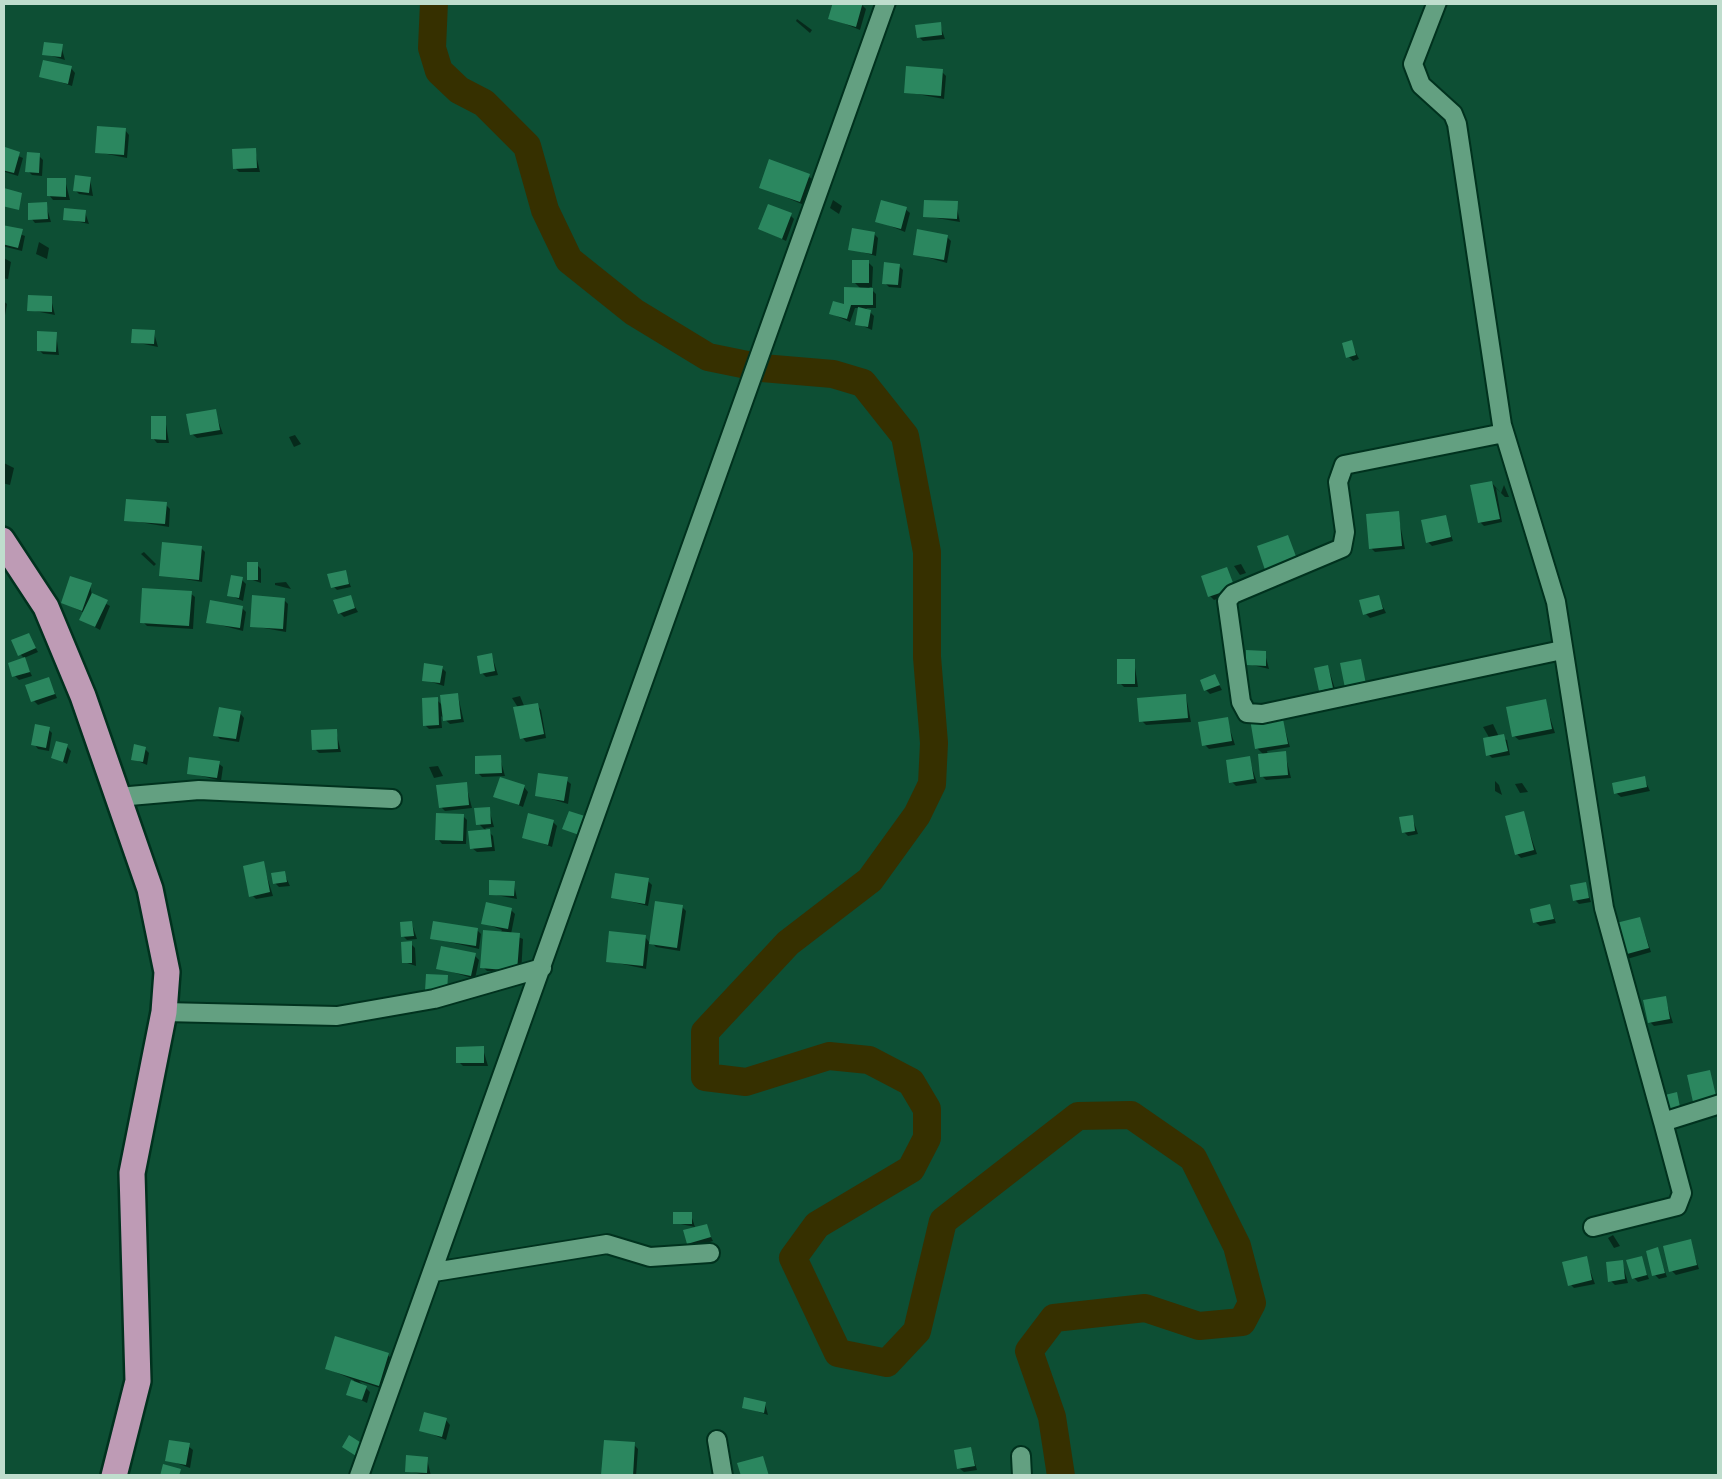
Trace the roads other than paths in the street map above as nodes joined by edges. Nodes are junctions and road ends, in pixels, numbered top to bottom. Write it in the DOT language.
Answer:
graph roads {
  1 [pos="886,2"];
  2 [pos="1437,2"];
  3 [pos="1504,433"];
  4 [pos="2,540"];
  5 [pos="1562,650"];
  6 [pos="118,797"];
  7 [pos="392,799"];
  8 [pos="542,968"];
  9 [pos="164,1012"];
  10 [pos="1720,1104"];
  11 [pos="1664,1122"];
  12 [pos="1593,1227"];
  13 [pos="710,1253"];
  14 [pos="434,1272"];
  15 [pos="717,1440"];
  16 [pos="1021,1456"];
  17 [pos="114,1476"];
  18 [pos="359,1476"];
  19 [pos="723,1476"];
  20 [pos="1022,1476"];
  1 -- 8 [label="street"];
  2 -- 3 [label="street"];
  3 -- 5 [label="street"];
  3 -- 5 [label="street"];
  4 -- 6 [label="main road"];
  5 -- 11 [label="street"];
  6 -- 7 [label="street"];
  6 -- 9 [label="main road"];
  8 -- 9 [label="street"];
  8 -- 14 [label="street"];
  9 -- 17 [label="main road"];
  10 -- 11 [label="street"];
  11 -- 12 [label="street"];
  13 -- 14 [label="street"];
  14 -- 18 [label="street"];
  15 -- 19 [label="street"];
  16 -- 20 [label="street"];
}
